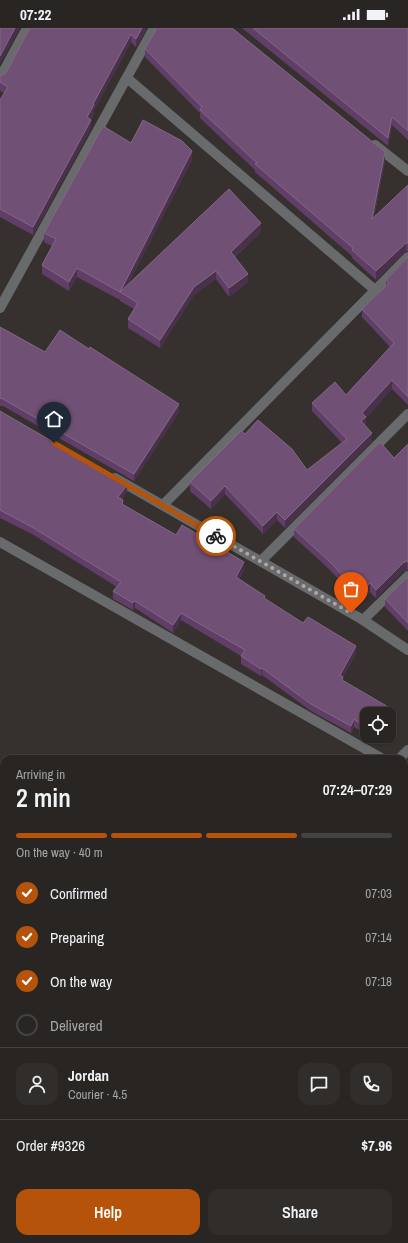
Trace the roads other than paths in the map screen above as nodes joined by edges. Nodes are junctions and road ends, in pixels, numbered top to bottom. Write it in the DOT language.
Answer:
graph roads {
  1 [pos="27,28"];
  2 [pos="154,28"];
  3 [pos="0,78"];
  4 [pos="127,78"];
  5 [pos="366,137"];
  6 [pos="408,171"];
  7 [pos="408,257"];
  8 [pos="375,290"];
  9 [pos="0,308"];
  10 [pos="408,414"];
  11 [pos="109,474"];
  12 [pos="163,506"];
  13 [pos="0,542"];
  14 [pos="261,561"];
  15 [pos="408,576"];
  16 [pos="363,620"];
  17 [pos="408,650"];
  18 [pos="377,755"];
  1 -- 3 [label="street"];
  2 -- 4 [label="street"];
  4 -- 8 [label="street"];
  4 -- 9 [label="street"];
  5 -- 6 [label="street"];
  7 -- 8 [label="street"];
  8 -- 12 [label="street"];
  10 -- 14 [label="street"];
  11 -- 12 [label="street"];
  12 -- 14 [label="street"];
  13 -- 18 [label="street"];
  14 -- 16 [label="street"];
  15 -- 16 [label="street"];
  16 -- 17 [label="street"];
}
